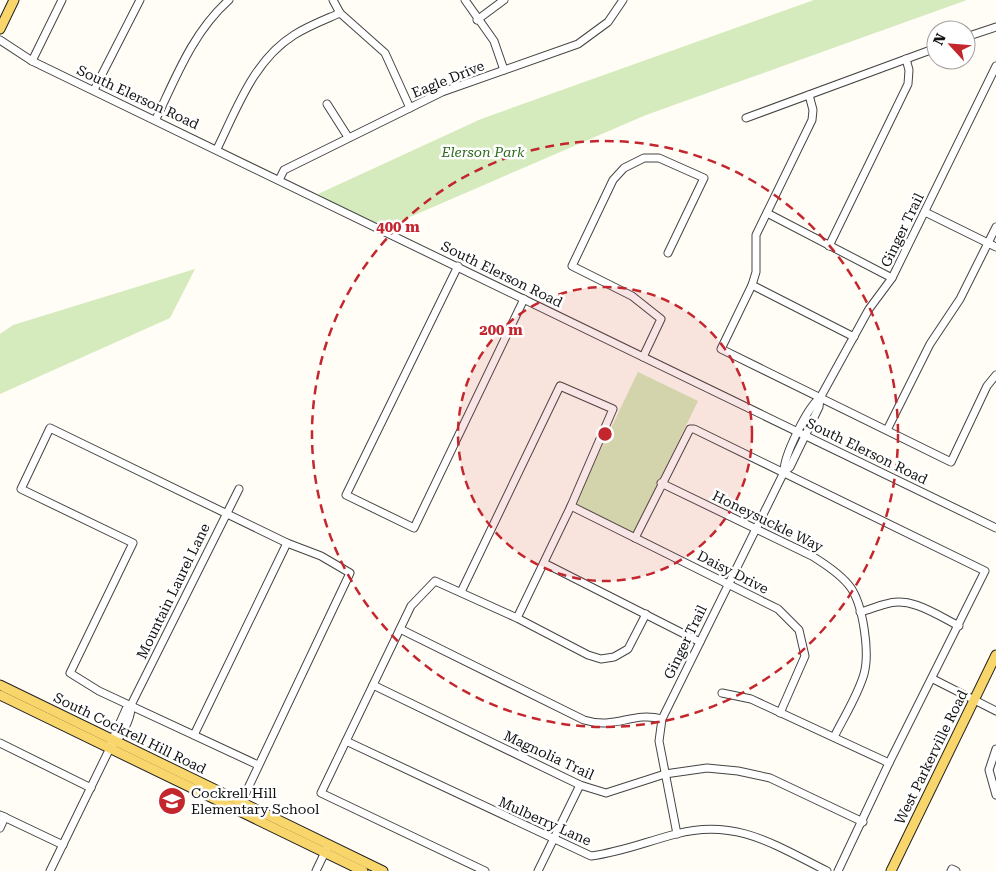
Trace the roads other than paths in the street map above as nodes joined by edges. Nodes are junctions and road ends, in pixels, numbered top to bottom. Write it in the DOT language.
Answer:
graph roads {
  1 [pos="14,0"];
  2 [pos="62,0"];
  3 [pos="140,0"];
  4 [pos="229,0"];
  5 [pos="333,0"];
  6 [pos="464,0"];
  7 [pos="504,0"];
  8 [pos="623,0"];
  9 [pos="340,13"];
  10 [pos="478,20"];
  11 [pos="996,27"];
  12 [pos="0,29"];
  13 [pos="976,34"];
  14 [pos="0,40"];
  15 [pos="926,52"];
  16 [pos="906,59"];
  17 [pos="32,61"];
  18 [pos="996,66"];
  19 [pos="504,70"];
  20 [pos="94,90"];
  21 [pos="809,95"];
  22 [pos="327,104"];
  23 [pos="410,108"];
  24 [pos="746,118"];
  25 [pos="156,119"];
  26 [pos="348,137"];
  27 [pos="218,149"];
  28 [pos="279,180"];
  29 [pos="925,212"];
  30 [pos="767,213"];
  31 [pos="996,226"];
  32 [pos="988,243"];
  33 [pos="829,246"];
  34 [pos="996,247"];
  35 [pos="668,253"];
  36 [pos="458,266"];
  37 [pos="892,278"];
  38 [pos="752,285"];
  39 [pos="524,299"];
  40 [pos="854,337"];
  41 [pos="643,357"];
  42 [pos="996,375"];
  43 [pos="820,398"];
  44 [pos="886,430"];
  45 [pos="802,434"];
  46 [pos="784,472"];
  47 [pos="661,483"];
  48 [pos="239,489"];
  49 [pos="571,506"];
  50 [pos="226,512"];
  51 [pos="996,528"];
  52 [pos="756,529"];
  53 [pos="635,538"];
  54 [pos="287,544"];
  55 [pos="544,563"];
  56 [pos="728,583"];
  57 [pos="461,592"];
  58 [pos="860,612"];
  59 [pos="646,614"];
  60 [pos="517,618"];
  61 [pos="958,626"];
  62 [pos="400,629"];
  63 [pos="700,642"];
  64 [pos="996,655"];
  65 [pos="933,679"];
  66 [pos="0,685"];
  67 [pos="373,685"];
  68 [pos="722,693"];
  69 [pos="0,695"];
  70 [pos="974,700"];
  71 [pos="131,705"];
  72 [pos="996,711"];
  73 [pos="780,713"];
  74 [pos="662,719"];
  75 [pos="194,735"];
  76 [pos="834,737"];
  77 [pos="346,741"];
  78 [pos="0,743"];
  79 [pos="113,743"];
  80 [pos="996,749"];
  81 [pos="889,763"];
  82 [pos="258,765"];
  83 [pos="665,774"];
  84 [pos="580,786"];
  85 [pos="90,788"];
  86 [pos="996,796"];
  87 [pos="240,806"];
  88 [pos="3,816"];
  89 [pos="863,822"];
  90 [pos="0,828"];
  91 [pos="677,834"];
  92 [pos="554,839"];
  93 [pos="63,845"];
  94 [pos="327,849"];
  95 [pos="470,868"];
  96 [pos="482,870"];
  97 [pos="50,871"];
  98 [pos="316,871"];
  99 [pos="363,871"];
  100 [pos="383,871"];
  101 [pos="538,871"];
  102 [pos="827,871"];
  103 [pos="838,871"];
  104 [pos="891,871"];
  1 -- 12 [label="main road"];
  2 -- 17 [label="street"];
  3 -- 20 [label="street"];
  4 -- 25 [label="street"];
  5 -- 9 [label="street"];
  6 -- 10 [label="street"];
  7 -- 10 [label="street"];
  8 -- 19 [label="street, Eagle Drive"];
  9 -- 23 [label="street"];
  9 -- 27 [label="street"];
  10 -- 19 [label="street"];
  11 -- 13 [label="street"];
  14 -- 17 [label="street, South Elerson Road"];
  15 -- 16 [label="street"];
  16 -- 21 [label="street"];
  16 -- 33 [label="street"];
  17 -- 20 [label="street, South Elerson Road"];
  18 -- 29 [label="street, Ginger Trail"];
  19 -- 23 [label="street, Eagle Drive"];
  20 -- 25 [label="street, South Elerson Road"];
  21 -- 24 [label="street"];
  21 -- 30 [label="street"];
  22 -- 26 [label="street"];
  23 -- 26 [label="street, Eagle Drive"];
  25 -- 27 [label="street, South Elerson Road"];
  26 -- 28 [label="street, Eagle Drive"];
  27 -- 28 [label="street, South Elerson Road"];
  28 -- 36 [label="street, South Elerson Road"];
  29 -- 32 [label="street"];
  29 -- 37 [label="street, Ginger Trail"];
  30 -- 33 [label="street"];
  30 -- 38 [label="street"];
  31 -- 32 [label="street"];
  32 -- 34 [label="street"];
  32 -- 44 [label="street"];
  33 -- 37 [label="street"];
  35 -- 41 [label="street"];
  36 -- 39 [label="street, South Elerson Road"];
  36 -- 39 [label="street"];
  37 -- 40 [label="street, Ginger Trail"];
  38 -- 40 [label="street"];
  38 -- 43 [label="street"];
  39 -- 41 [label="street, South Elerson Road"];
  40 -- 43 [label="street, Ginger Trail"];
  41 -- 45 [label="street, South Elerson Road"];
  42 -- 44 [label="street"];
  43 -- 44 [label="street"];
  43 -- 45 [label="street, Ginger Trail"];
  45 -- 46 [label="street, Ginger Trail"];
  45 -- 51 [label="street, South Elerson Road"];
  46 -- 47 [label="street"];
  46 -- 52 [label="street, Ginger Trail"];
  46 -- 61 [label="street"];
  47 -- 52 [label="street, Honeysuckle Way"];
  47 -- 53 [label="street"];
  48 -- 50 [label="street, Mountain Laurel Lane"];
  49 -- 53 [label="street, Daisy Drive"];
  49 -- 55 [label="street"];
  49 -- 57 [label="street"];
  50 -- 54 [label="street"];
  50 -- 71 [label="street, Mountain Laurel Lane"];
  50 -- 71 [label="street"];
  52 -- 56 [label="street, Ginger Trail"];
  52 -- 58 [label="street, Honeysuckle Way"];
  53 -- 56 [label="street, Daisy Drive"];
  54 -- 75 [label="street"];
  54 -- 82 [label="street"];
  55 -- 59 [label="street"];
  55 -- 60 [label="street"];
  56 -- 63 [label="street, Ginger Trail"];
  56 -- 73 [label="street, Daisy Drive"];
  57 -- 60 [label="street"];
  57 -- 62 [label="street"];
  58 -- 61 [label="street"];
  58 -- 76 [label="street, Honeysuckle Way"];
  59 -- 60 [label="street"];
  59 -- 63 [label="street"];
  61 -- 65 [label="street"];
  62 -- 67 [label="street"];
  62 -- 74 [label="street"];
  63 -- 74 [label="street, Ginger Trail"];
  64 -- 70 [label="main road, West Parkerville Road"];
  65 -- 70 [label="street"];
  65 -- 81 [label="street"];
  66 -- 79 [label="main road, South Cockrell Hill Road"];
  67 -- 77 [label="street"];
  67 -- 84 [label="street, Magnolia Trail"];
  68 -- 73 [label="street"];
  69 -- 79 [label="main road, South Cockrell Hill Road"];
  70 -- 72 [label="street"];
  70 -- 104 [label="main road, West Parkerville Road"];
  71 -- 75 [label="street"];
  71 -- 79 [label="street, Mountain Laurel Lane"];
  73 -- 76 [label="street"];
  74 -- 83 [label="street, Ginger Trail"];
  75 -- 82 [label="street"];
  76 -- 81 [label="street"];
  77 -- 92 [label="street, Mulberry Lane"];
  77 -- 95 [label="street"];
  78 -- 85 [label="street"];
  79 -- 85 [label="street, Mountain Laurel Lane"];
  79 -- 87 [label="main road, South Cockrell Hill Road"];
  80 -- 86 [label="street"];
  81 -- 89 [label="street"];
  82 -- 87 [label="street"];
  83 -- 84 [label="street, Magnolia Trail"];
  83 -- 89 [label="street, Magnolia Trail"];
  83 -- 91 [label="street, Ginger Trail"];
  84 -- 92 [label="street"];
  85 -- 93 [label="street, Mountain Laurel Lane"];
  87 -- 94 [label="main road, South Cockrell Hill Road"];
  88 -- 90 [label="street"];
  88 -- 93 [label="street"];
  89 -- 103 [label="street"];
  91 -- 92 [label="street, Mulberry Lane"];
  91 -- 102 [label="street, Mulberry Lane"];
  92 -- 101 [label="street"];
  93 -- 97 [label="street, Mountain Laurel Lane"];
  94 -- 98 [label="street"];
  94 -- 99 [label="main road, South Cockrell Hill Road"];
  94 -- 100 [label="main road, South Cockrell Hill Road"];
  95 -- 96 [label="street"];
}
